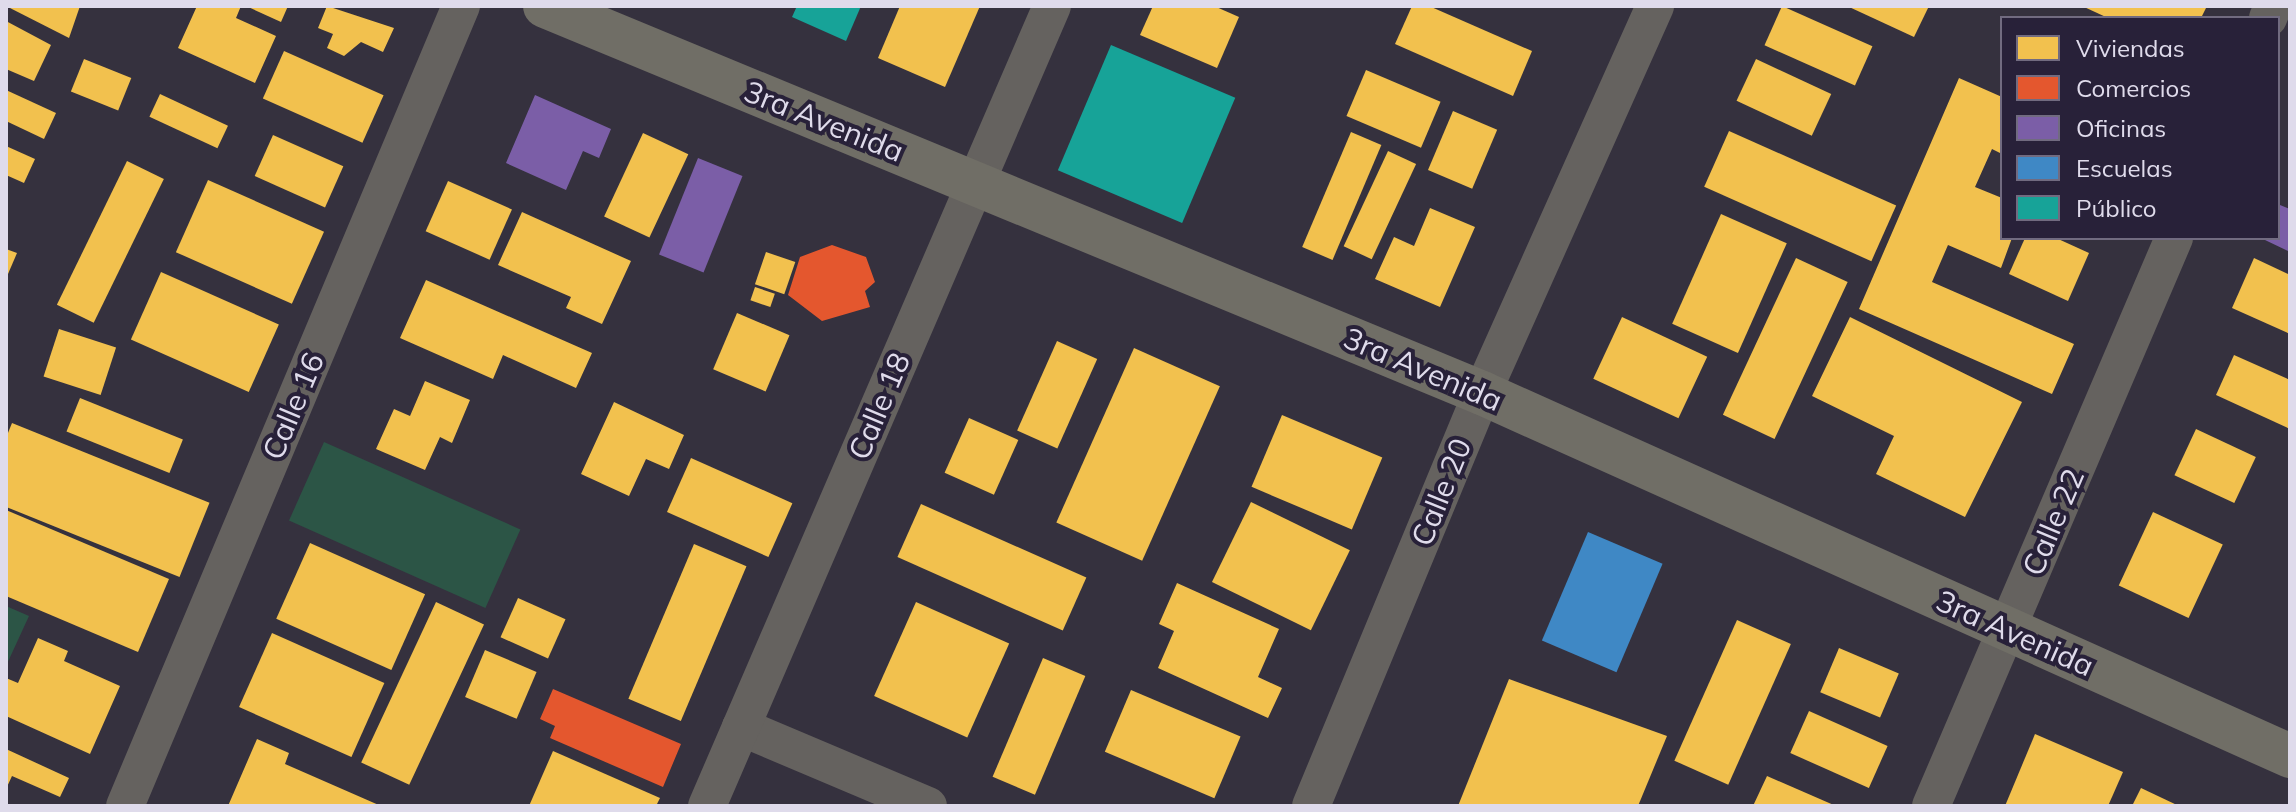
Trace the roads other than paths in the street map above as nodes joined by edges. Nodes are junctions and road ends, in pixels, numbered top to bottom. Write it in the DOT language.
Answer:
graph roads {
  1 [pos="461,6"];
  2 [pos="545,6"];
  3 [pos="1052,6"];
  4 [pos="1655,6"];
  5 [pos="975,184"];
  6 [pos="2173,240"];
  7 [pos="1482,393"];
  8 [pos="2008,629"];
  9 [pos="741,727"];
  10 [pos="2290,756"];
  11 [pos="125,806"];
  12 [pos="707,806"];
  13 [pos="928,806"];
  14 [pos="1311,806"];
  15 [pos="1931,806"];
  1 -- 11 [label="street, Calle 16"];
  2 -- 5 [label="main road, 3ra Avenida"];
  3 -- 5 [label="street, Calle 18"];
  4 -- 7 [label="street, Calle 20"];
  5 -- 7 [label="main road, 3ra Avenida"];
  5 -- 9 [label="street, Calle 18"];
  6 -- 8 [label="street, Calle 22"];
  7 -- 8 [label="main road, 3ra Avenida"];
  7 -- 14 [label="street, Calle 20"];
  8 -- 10 [label="main road, 3ra Avenida"];
  8 -- 15 [label="street, Calle 22"];
  9 -- 12 [label="street, Calle 18"];
  9 -- 13 [label="street"];
}
